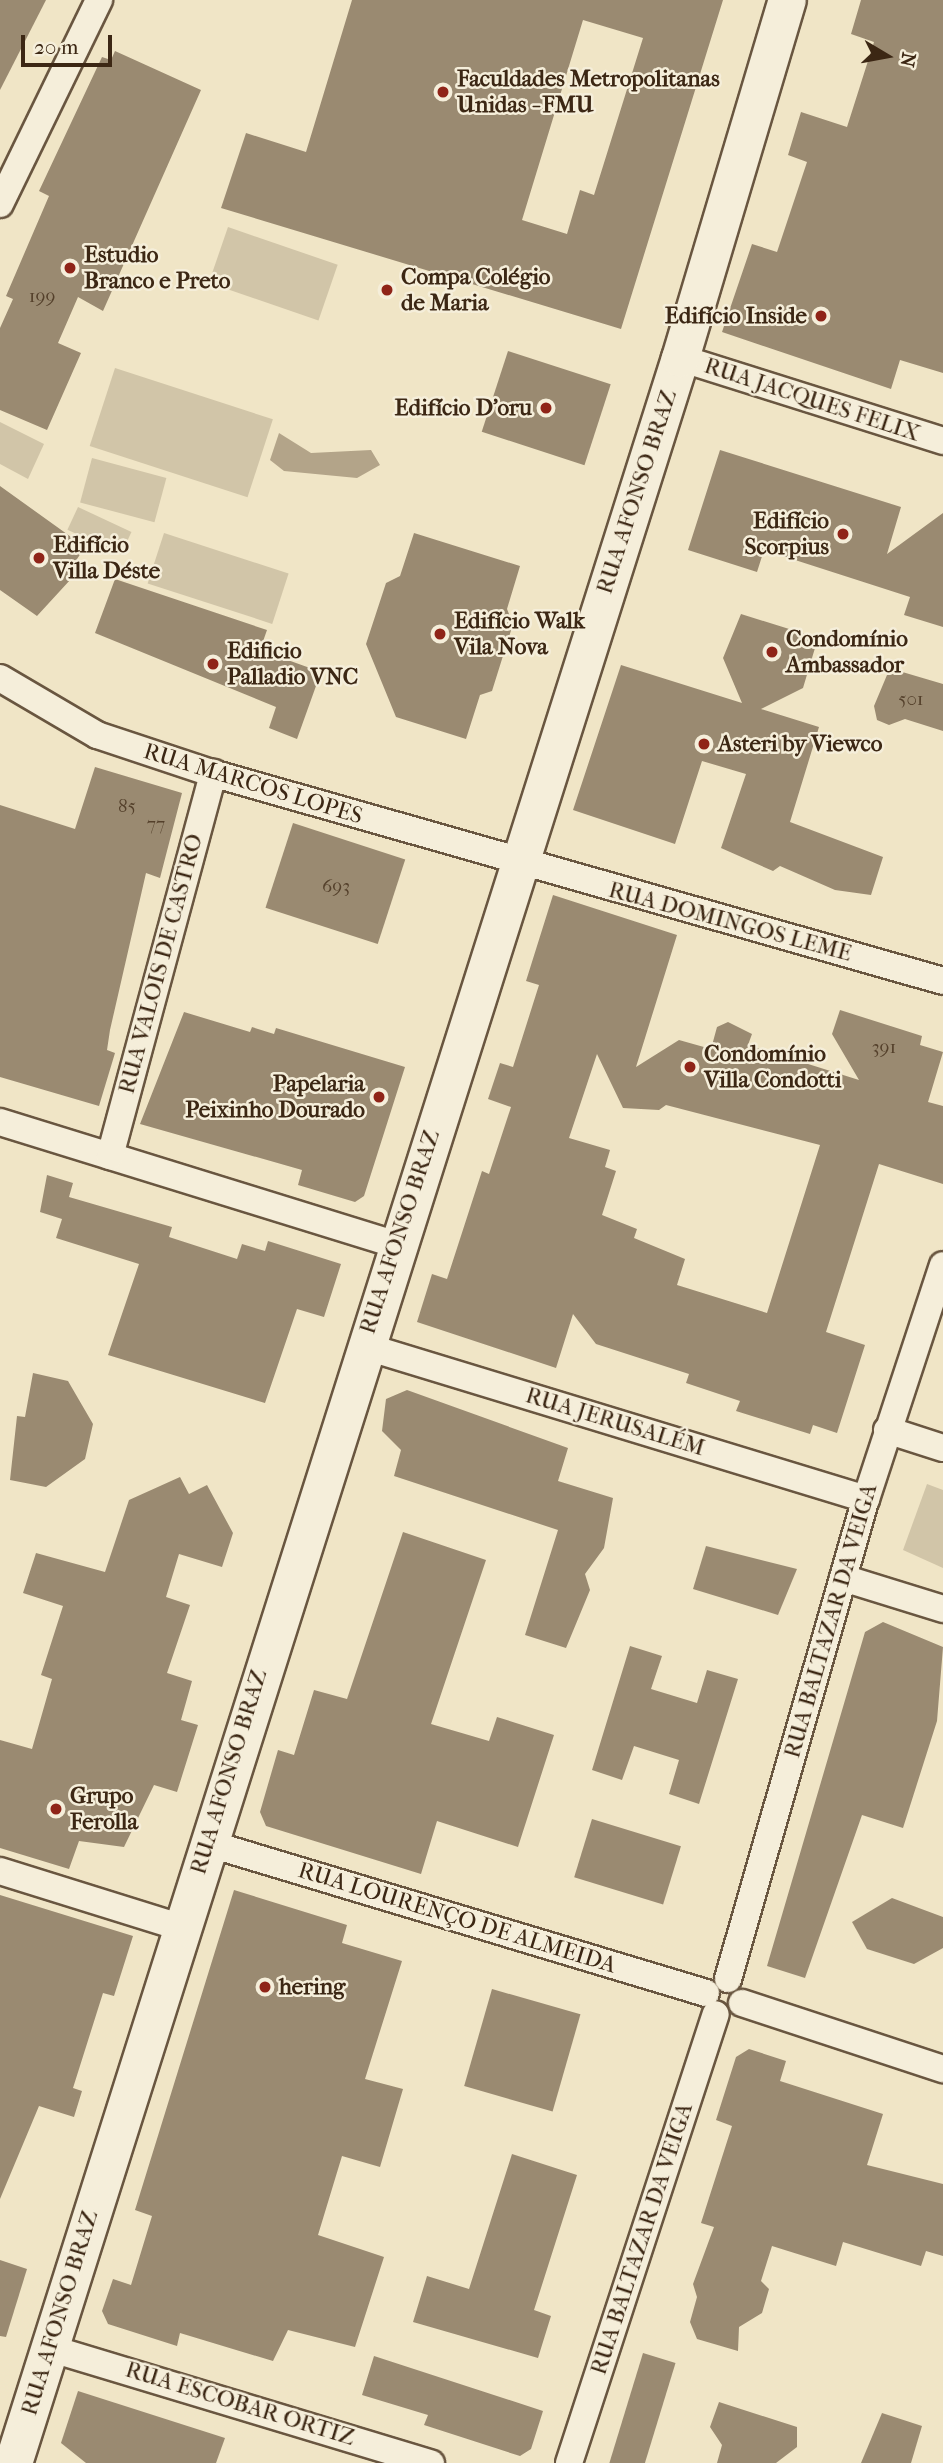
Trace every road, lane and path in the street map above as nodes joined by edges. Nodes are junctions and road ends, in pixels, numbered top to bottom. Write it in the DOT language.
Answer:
graph roads {
  1 [pos="99,0"];
  2 [pos="788,0"];
  3 [pos="0,204"];
  4 [pos="680,358"];
  5 [pos="943,441"];
  6 [pos="0,678"];
  7 [pos="213,773"];
  8 [pos="517,863"];
  9 [pos="943,981"];
  10 [pos="0,1122"];
  11 [pos="110,1156"];
  12 [pos="397,1245"];
  13 [pos="943,1265"];
  14 [pos="364,1346"];
  15 [pos="887,1430"];
  16 [pos="943,1448"];
  17 [pos="866,1499"];
  18 [pos="843,1578"];
  19 [pos="943,1609"];
  20 [pos="207,1843"];
  21 [pos="0,1871"];
  22 [pos="180,1927"];
  23 [pos="717,1995"];
  24 [pos="943,2069"];
  25 [pos="49,2348"];
  26 [pos="13,2463"];
  27 [pos="431,2463"];
  28 [pos="569,2463"];
  1 -- 3 [label="street"];
  2 -- 4 [label="street, RUA AFONSO BRAZ"];
  4 -- 5 [label="street, RUA JACQUES FELIX"];
  4 -- 8 [label="street, RUA AFONSO BRAZ"];
  6 -- 7 [label="street, RUA MARCOS LOPES"];
  7 -- 8 [label="street, RUA MARCOS LOPES"];
  7 -- 11 [label="street, RUA VALOIS DE CASTRO"];
  8 -- 9 [label="street, RUA DOMINGOS LEME"];
  8 -- 12 [label="street, RUA AFONSO BRAZ"];
  10 -- 11 [label="street"];
  11 -- 12 [label="street"];
  12 -- 14 [label="street, RUA AFONSO BRAZ"];
  13 -- 15 [label="street, RUA BALTAZAR DA VEIGA"];
  14 -- 17 [label="street, RUA JERUSALÉM"];
  14 -- 20 [label="street, RUA AFONSO BRAZ"];
  15 -- 16 [label="street"];
  15 -- 17 [label="street, RUA BALTAZAR DA VEIGA"];
  17 -- 18 [label="street, RUA BALTAZAR DA VEIGA"];
  18 -- 19 [label="street"];
  18 -- 23 [label="street, RUA BALTAZAR DA VEIGA"];
  20 -- 22 [label="street, RUA AFONSO BRAZ"];
  20 -- 23 [label="street, RUA LOURENÇO DE ALMEIDA"];
  21 -- 22 [label="street"];
  22 -- 25 [label="street, RUA AFONSO BRAZ"];
  23 -- 24 [label="street"];
  23 -- 28 [label="street, RUA BALTAZAR DA VEIGA"];
  25 -- 26 [label="street, RUA AFONSO BRAZ"];
  25 -- 27 [label="street, RUA ESCOBAR ORTIZ"];
}
